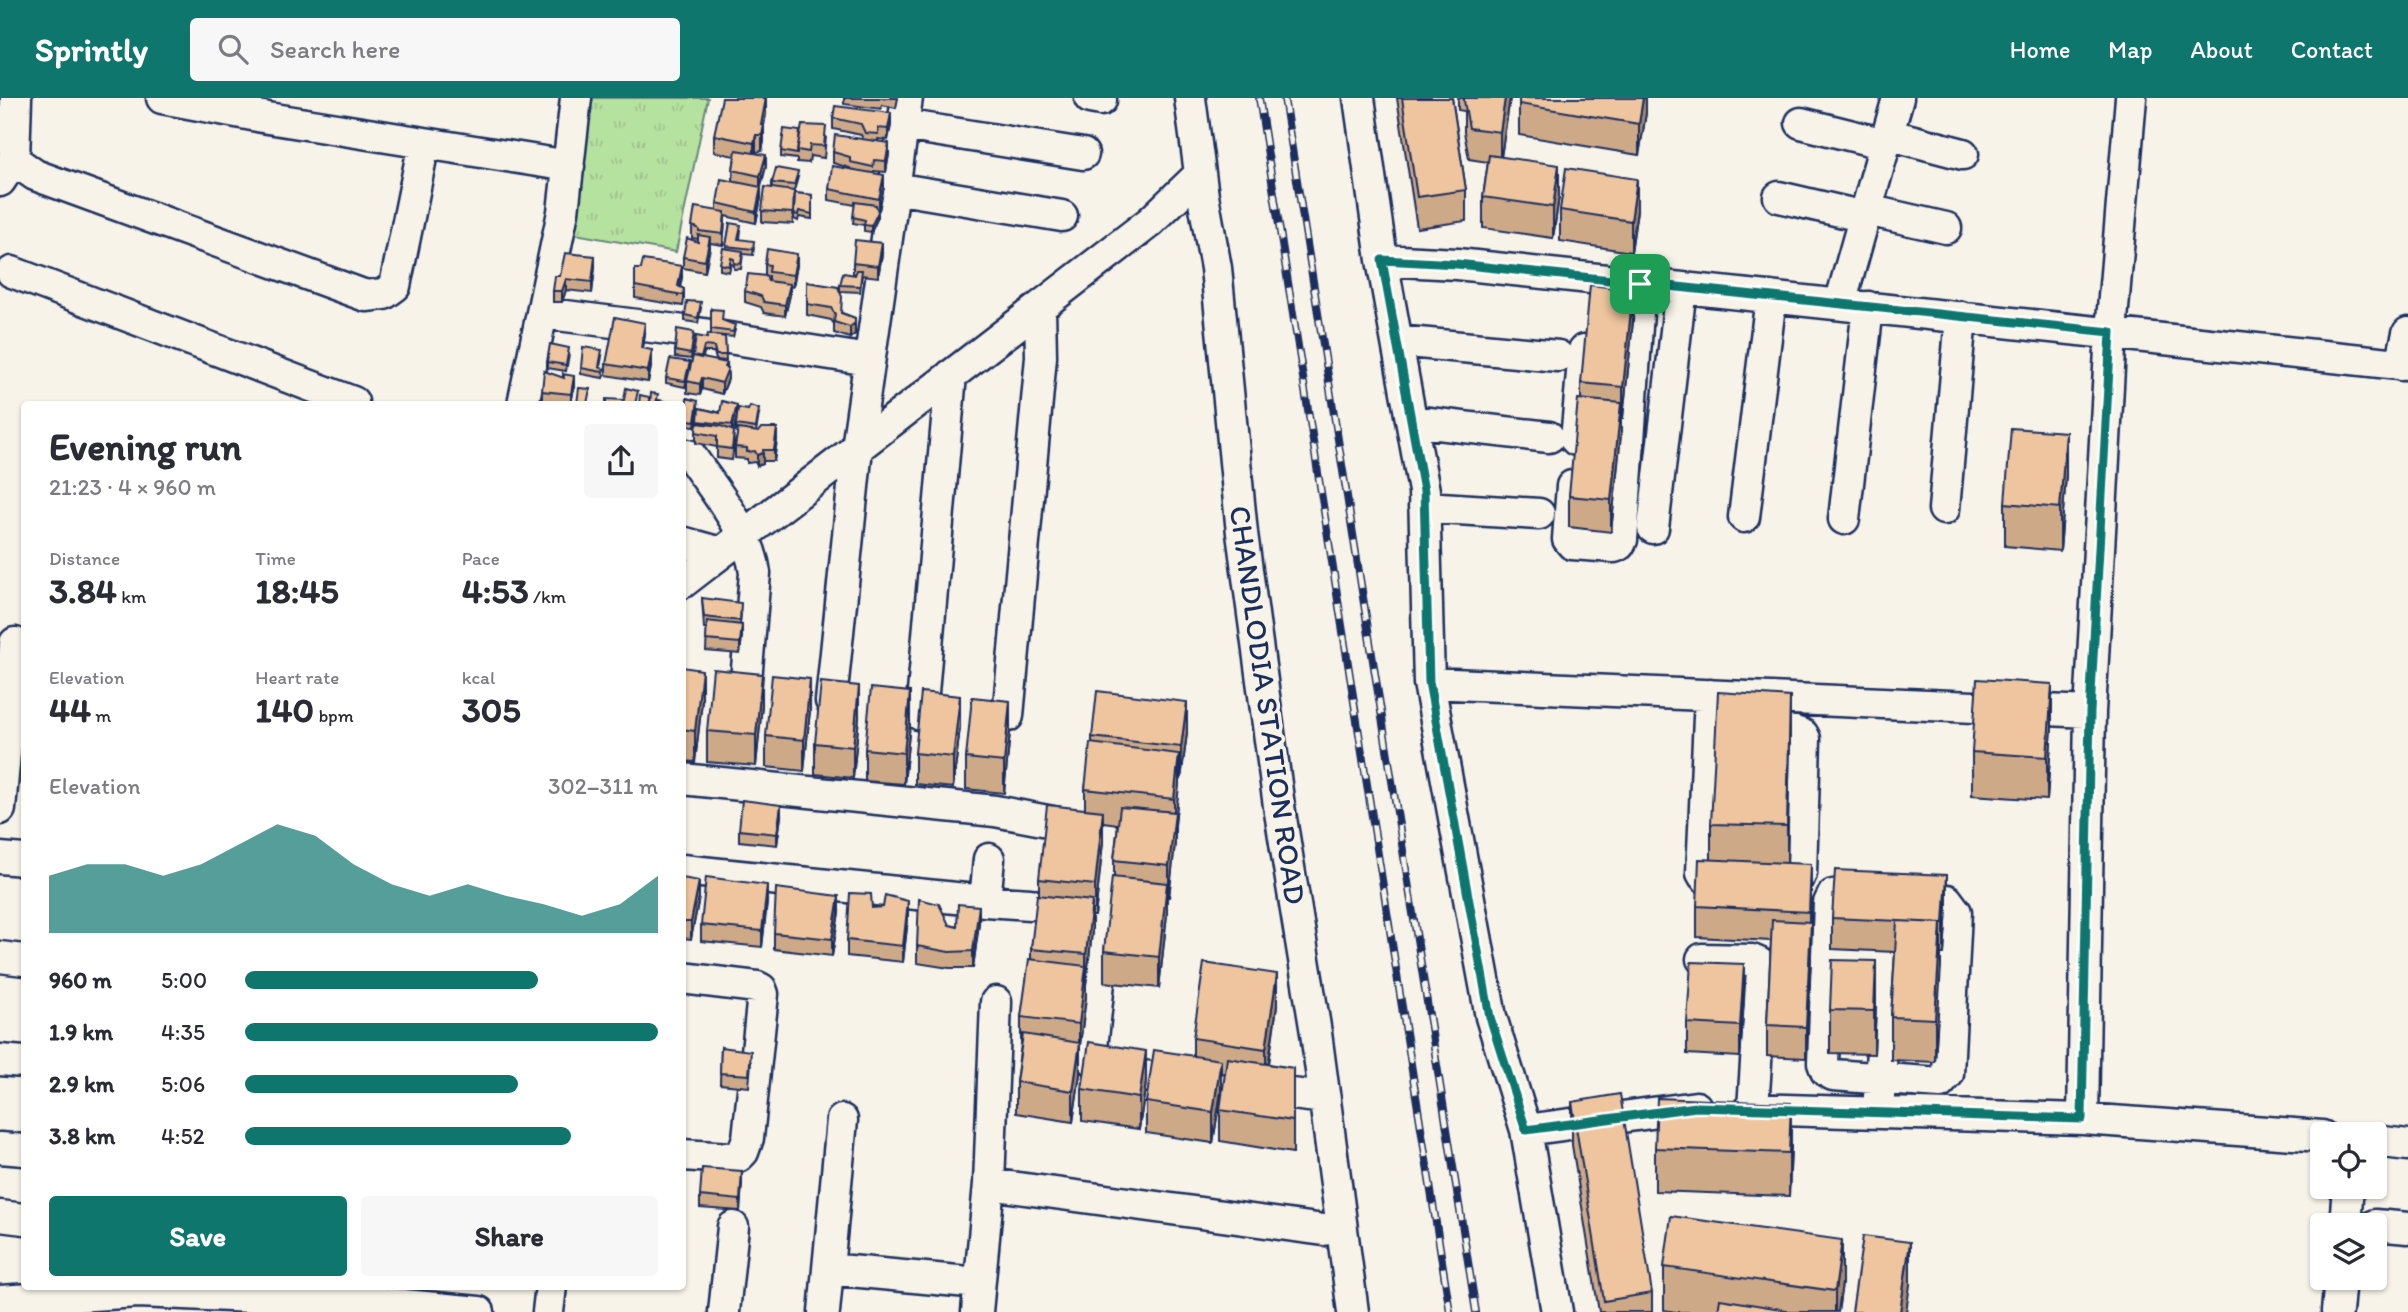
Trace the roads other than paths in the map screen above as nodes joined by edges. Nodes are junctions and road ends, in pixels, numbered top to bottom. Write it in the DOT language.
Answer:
graph roads {
  1 [pos="16,98"];
  2 [pos="162,98"];
  3 [pos="576,98"];
  4 [pos="1190,98"];
  5 [pos="1359,98"];
  6 [pos="1898,98"];
  7 [pos="2131,98"];
  8 [pos="905,112"];
  9 [pos="1801,123"];
  10 [pos="1886,139"];
  11 [pos="424,143"];
  12 [pos="1083,154"];
  13 [pos="1963,154"];
  14 [pos="569,166"];
  15 [pos="7,171"];
  16 [pos="1200,174"];
  17 [pos="894,188"];
  18 [pos="1779,197"];
  19 [pos="1866,213"];
  20 [pos="1062,216"];
  21 [pos="1946,228"];
  22 [pos="1382,260"];
  23 [pos="12,272"];
  24 [pos="1640,284"];
  25 [pos="1681,288"];
  26 [pos="1771,297"];
  27 [pos="1854,306"];
  28 [pos="1040,307"];
  29 [pos="542,313"];
  30 [pos="1638,317"];
  31 [pos="1961,317"];
  32 [pos="2111,332"];
  33 [pos="2408,333"];
  34 [pos="1397,341"];
  35 [pos="1558,356"];
  36 [pos="869,360"];
  37 [pos="2405,365"];
  38 [pos="951,375"];
  39 [pos="350,401"];
  40 [pos="524,401"];
  41 [pos="1412,421"];
  42 [pos="1549,437"];
  43 [pos="857,449"];
  44 [pos="686,455"];
  45 [pos="1424,508"];
  46 [pos="1944,509"];
  47 [pos="1539,514"];
  48 [pos="1744,517"];
  49 [pos="1844,519"];
  50 [pos="1653,528"];
  51 [pos="686,542"];
  52 [pos="732,544"];
  53 [pos="686,580"];
  54 [pos="13,643"];
  55 [pos="1429,682"];
  56 [pos="745,693"];
  57 [pos="1710,695"];
  58 [pos="831,701"];
  59 [pos="2090,712"];
  60 [pos="921,715"];
  61 [pos="1008,716"];
  62 [pos="1709,727"];
  63 [pos="8,764"];
  64 [pos="686,779"];
  65 [pos="0,809"];
  66 [pos="0,858"];
  67 [pos="989,859"];
  68 [pos="21,860"];
  69 [pos="686,870"];
  70 [pos="985,901"];
  71 [pos="1030,904"];
  72 [pos="1827,954"];
  73 [pos="0,957"];
  74 [pos="1888,958"];
  75 [pos="1702,959"];
  76 [pos="21,960"];
  77 [pos="1953,962"];
  78 [pos="686,978"];
  79 [pos="996,1002"];
  80 [pos="0,1059"];
  81 [pos="21,1062"];
  82 [pos="1881,1079"];
  83 [pos="1325,1098"];
  84 [pos="1753,1109"];
  85 [pos="1878,1113"];
  86 [pos="2082,1119"];
  87 [pos="842,1120"];
  88 [pos="1526,1130"];
  89 [pos="2310,1135"];
  90 [pos="2387,1142"];
  91 [pos="2408,1144"];
  92 [pos="0,1148"];
  93 [pos="21,1150"];
  94 [pos="686,1154"];
  95 [pos="989,1184"];
  96 [pos="0,1216"];
  97 [pos="21,1219"];
  98 [pos="733,1227"];
  99 [pos="2387,1227"];
  100 [pos="2408,1228"];
  101 [pos="1324,1230"];
  102 [pos="828,1269"];
  103 [pos="551,1290"];
  104 [pos="2339,1290"];
  105 [pos="373,1294"];
  106 [pos="978,1297"];
  107 [pos="0,1301"];
  108 [pos="479,1312"];
  109 [pos="548,1312"];
  110 [pos="724,1312"];
  111 [pos="824,1312"];
  112 [pos="1353,1312"];
  113 [pos="1557,1312"];
  114 [pos="2337,1312"];
  1 -- 15 [label="street"];
  2 -- 11 [label="street"];
  3 -- 14 [label="street"];
  4 -- 16 [label="street, CHANDLODIA STATION ROAD"];
  5 -- 22 [label="street"];
  6 -- 10 [label="street"];
  7 -- 32 [label="street"];
  8 -- 12 [label="street"];
  8 -- 17 [label="street"];
  9 -- 10 [label="street"];
  10 -- 13 [label="street"];
  10 -- 19 [label="street"];
  11 -- 14 [label="street"];
  11 -- 15 [label="street"];
  14 -- 29 [label="street"];
  16 -- 28 [label="street"];
  16 -- 83 [label="street, CHANDLODIA STATION ROAD"];
  17 -- 20 [label="street"];
  17 -- 36 [label="street"];
  18 -- 19 [label="street"];
  19 -- 21 [label="street"];
  19 -- 27 [label="street"];
  22 -- 24 [label="street"];
  22 -- 34 [label="street"];
  23 -- 39 [label="street"];
  24 -- 25 [label="street"];
  24 -- 30 [label="street"];
  25 -- 26 [label="street"];
  25 -- 50 [label="street"];
  26 -- 27 [label="street"];
  26 -- 48 [label="street"];
  27 -- 31 [label="street"];
  27 -- 49 [label="street"];
  28 -- 38 [label="street"];
  28 -- 61 [label="street"];
  29 -- 36 [label="street"];
  29 -- 40 [label="street"];
  30 -- 30 [label="street"];
  31 -- 32 [label="street"];
  31 -- 46 [label="street"];
  32 -- 37 [label="street"];
  32 -- 59 [label="street"];
  33 -- 37 [label="street"];
  34 -- 35 [label="street"];
  34 -- 41 [label="street"];
  36 -- 43 [label="street"];
  38 -- 43 [label="street"];
  38 -- 60 [label="street"];
  41 -- 42 [label="street"];
  41 -- 45 [label="street"];
  43 -- 52 [label="street"];
  43 -- 58 [label="street"];
  44 -- 52 [label="street"];
  45 -- 47 [label="street"];
  45 -- 55 [label="street"];
  51 -- 52 [label="street"];
  52 -- 53 [label="street"];
  52 -- 56 [label="street"];
  54 -- 63 [label="street"];
  55 -- 57 [label="street"];
  55 -- 88 [label="street"];
  57 -- 59 [label="street"];
  57 -- 62 [label="street"];
  59 -- 86 [label="street"];
  62 -- 62 [label="street"];
  63 -- 65 [label="street"];
  64 -- 83 [label="street"];
  66 -- 68 [label="street"];
  67 -- 70 [label="street"];
  69 -- 70 [label="street"];
  70 -- 71 [label="street"];
  72 -- 74 [label="street"];
  72 -- 77 [label="street"];
  72 -- 82 [label="street"];
  73 -- 76 [label="street"];
  74 -- 77 [label="street"];
  74 -- 82 [label="street"];
  75 -- 84 [label="street"];
  77 -- 82 [label="street"];
  78 -- 94 [label="street"];
  79 -- 95 [label="street"];
  80 -- 81 [label="street"];
  82 -- 85 [label="street"];
  83 -- 112 [label="street, CHANDLODIA STATION ROAD"];
  84 -- 85 [label="street"];
  84 -- 88 [label="street"];
  85 -- 86 [label="street"];
  86 -- 89 [label="street"];
  87 -- 102 [label="street"];
  88 -- 113 [label="street"];
  90 -- 91 [label="street"];
  92 -- 93 [label="street"];
  95 -- 101 [label="street"];
  95 -- 106 [label="street"];
  96 -- 97 [label="street"];
  98 -- 110 [label="street"];
  99 -- 100 [label="street"];
  102 -- 106 [label="street"];
  102 -- 111 [label="street"];
  103 -- 109 [label="street"];
  104 -- 114 [label="street"];
  105 -- 107 [label="street"];
  105 -- 108 [label="street"];
}
